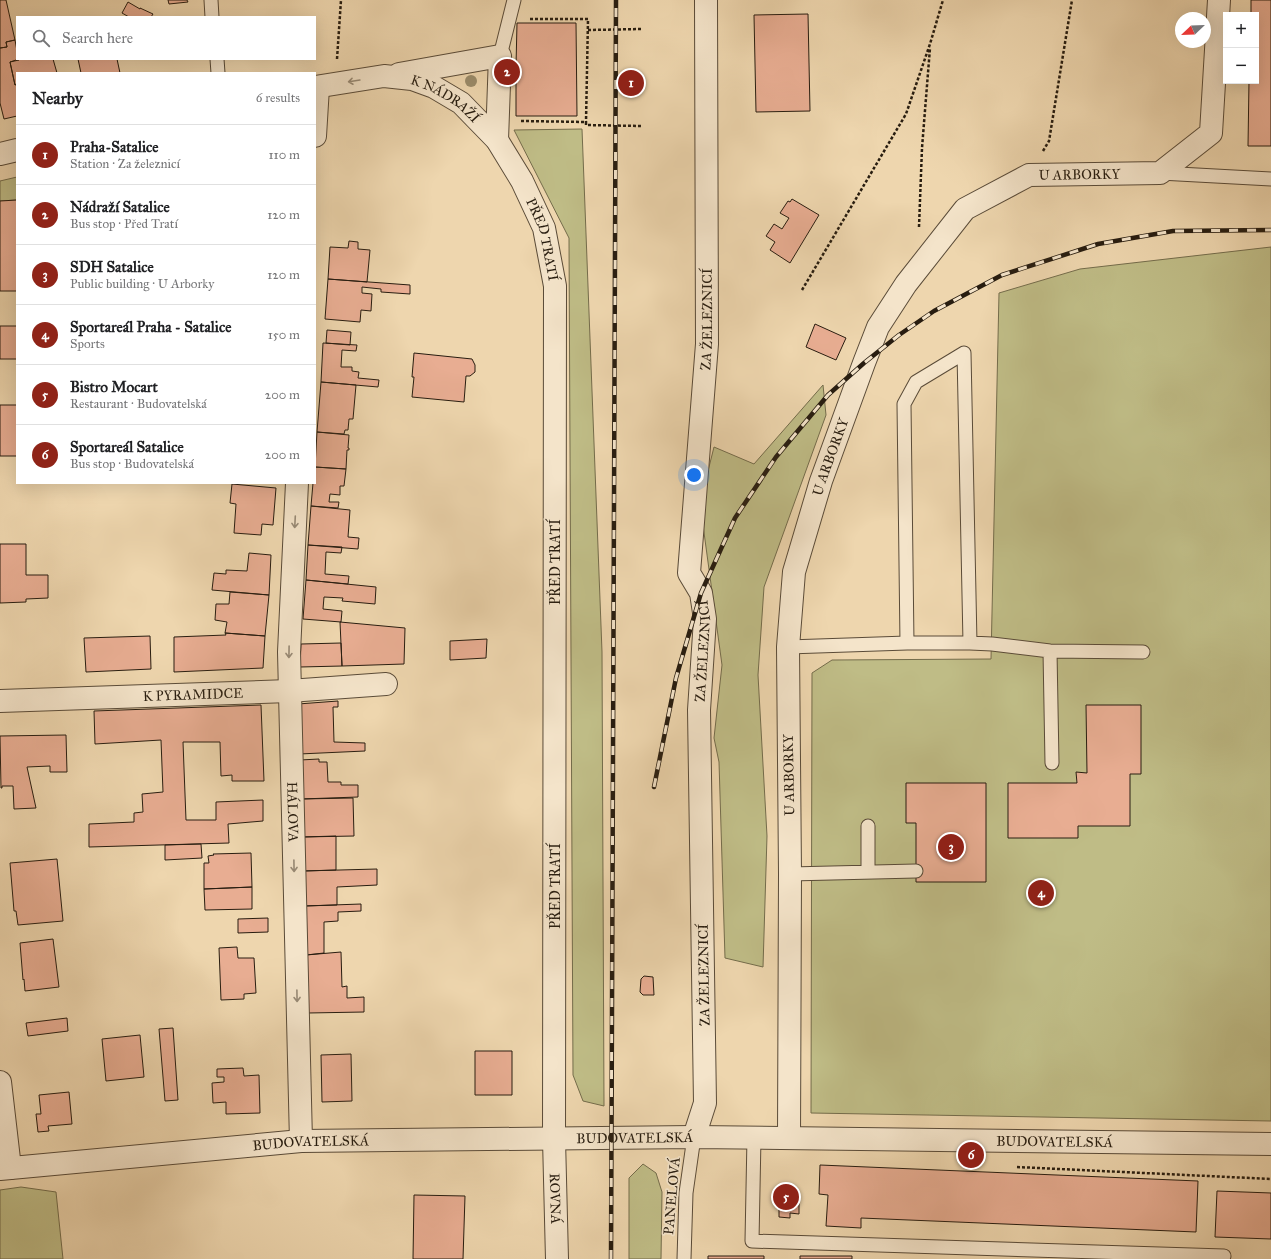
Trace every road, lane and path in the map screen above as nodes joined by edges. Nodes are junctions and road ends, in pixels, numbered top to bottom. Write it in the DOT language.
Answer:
graph roads {
  1 [pos="211,0"];
  2 [pos="341,0"];
  3 [pos="514,0"];
  4 [pos="706,0"];
  5 [pos="943,0"];
  6 [pos="1072,0"];
  7 [pos="1218,0"];
  8 [pos="212,16"];
  9 [pos="510,19"];
  10 [pos="588,30"];
  11 [pos="642,30"];
  12 [pos="930,44"];
  13 [pos="500,56"];
  14 [pos="217,60"];
  15 [pos="337,62"];
  16 [pos="218,72"];
  17 [pos="384,76"];
  18 [pos="316,87"];
  19 [pos="586,122"];
  20 [pos="641,126"];
  21 [pos="497,131"];
  22 [pos="16,150"];
  23 [pos="0,154"];
  24 [pos="1160,173"];
  25 [pos="1029,175"];
  26 [pos="1271,178"];
  27 [pos="919,232"];
  28 [pos="802,290"];
  29 [pos="297,484"];
  30 [pos="907,643"];
  31 [pos="970,643"];
  32 [pos="788,647"];
  33 [pos="1050,651"];
  34 [pos="1143,652"];
  35 [pos="386,684"];
  36 [pos="289,690"];
  37 [pos="0,701"];
  38 [pos="1052,763"];
  39 [pos="868,826"];
  40 [pos="916,871"];
  41 [pos="868,872"];
  42 [pos="790,874"];
  43 [pos="0,1082"];
  44 [pos="694,1137"];
  45 [pos="754,1137"];
  46 [pos="554,1138"];
  47 [pos="789,1138"];
  48 [pos="301,1141"];
  49 [pos="1271,1144"];
  50 [pos="5,1169"];
  51 [pos="1224,1256"];
  52 [pos="557,1259"];
  53 [pos="684,1259"];
  1 -- 8 [label="lane"];
  2 -- 15 [label="path"];
  3 -- 9 [label="lane"];
  4 -- 44 [label="street, ZA ŽELEZNICÍ"];
  5 -- 12 [label="path"];
  6 -- 25 [label="path"];
  7 -- 24 [label="street"];
  9 -- 10 [label="path"];
  9 -- 13 [label="lane"];
  10 -- 11 [label="path"];
  10 -- 19 [label="path"];
  12 -- 27 [label="path"];
  12 -- 28 [label="path"];
  13 -- 17 [label="street, K NÁDRAŽÍ"];
  13 -- 21 [label="street"];
  14 -- 16 [label="lane"];
  17 -- 18 [label="street, K NÁDRAŽÍ, one-way"];
  17 -- 21 [label="street, K NÁDRAŽÍ"];
  19 -- 20 [label="path"];
  19 -- 21 [label="path"];
  21 -- 46 [label="street, PŘED TRATÍ"];
  22 -- 23 [label="street"];
  24 -- 25 [label="street, U ARBORKY"];
  24 -- 26 [label="lane"];
  25 -- 32 [label="street, U ARBORKY"];
  29 -- 36 [label="street, HÁLOVA, one-way"];
  30 -- 31 [label="lane"];
  30 -- 31 [label="lane"];
  30 -- 32 [label="lane"];
  31 -- 33 [label="lane"];
  32 -- 42 [label="street, U ARBORKY"];
  33 -- 34 [label="lane"];
  33 -- 38 [label="lane"];
  35 -- 36 [label="street, K PYRAMIDCE"];
  36 -- 37 [label="street, K PYRAMIDCE"];
  36 -- 48 [label="street, HÁLOVA, one-way"];
  39 -- 41 [label="lane"];
  40 -- 41 [label="lane"];
  41 -- 42 [label="lane"];
  42 -- 47 [label="street, U ARBORKY"];
  43 -- 50 [label="street"];
  44 -- 45 [label="street, BUDOVATELSKÁ"];
  44 -- 46 [label="street, BUDOVATELSKÁ"];
  44 -- 53 [label="lane, PANELOVÁ"];
  45 -- 47 [label="street, BUDOVATELSKÁ"];
  45 -- 51 [label="lane"];
  46 -- 48 [label="street, BUDOVATELSKÁ"];
  46 -- 52 [label="street, ROVNÁ"];
  47 -- 49 [label="street, BUDOVATELSKÁ"];
  48 -- 50 [label="street, BUDOVATELSKÁ"];
}
